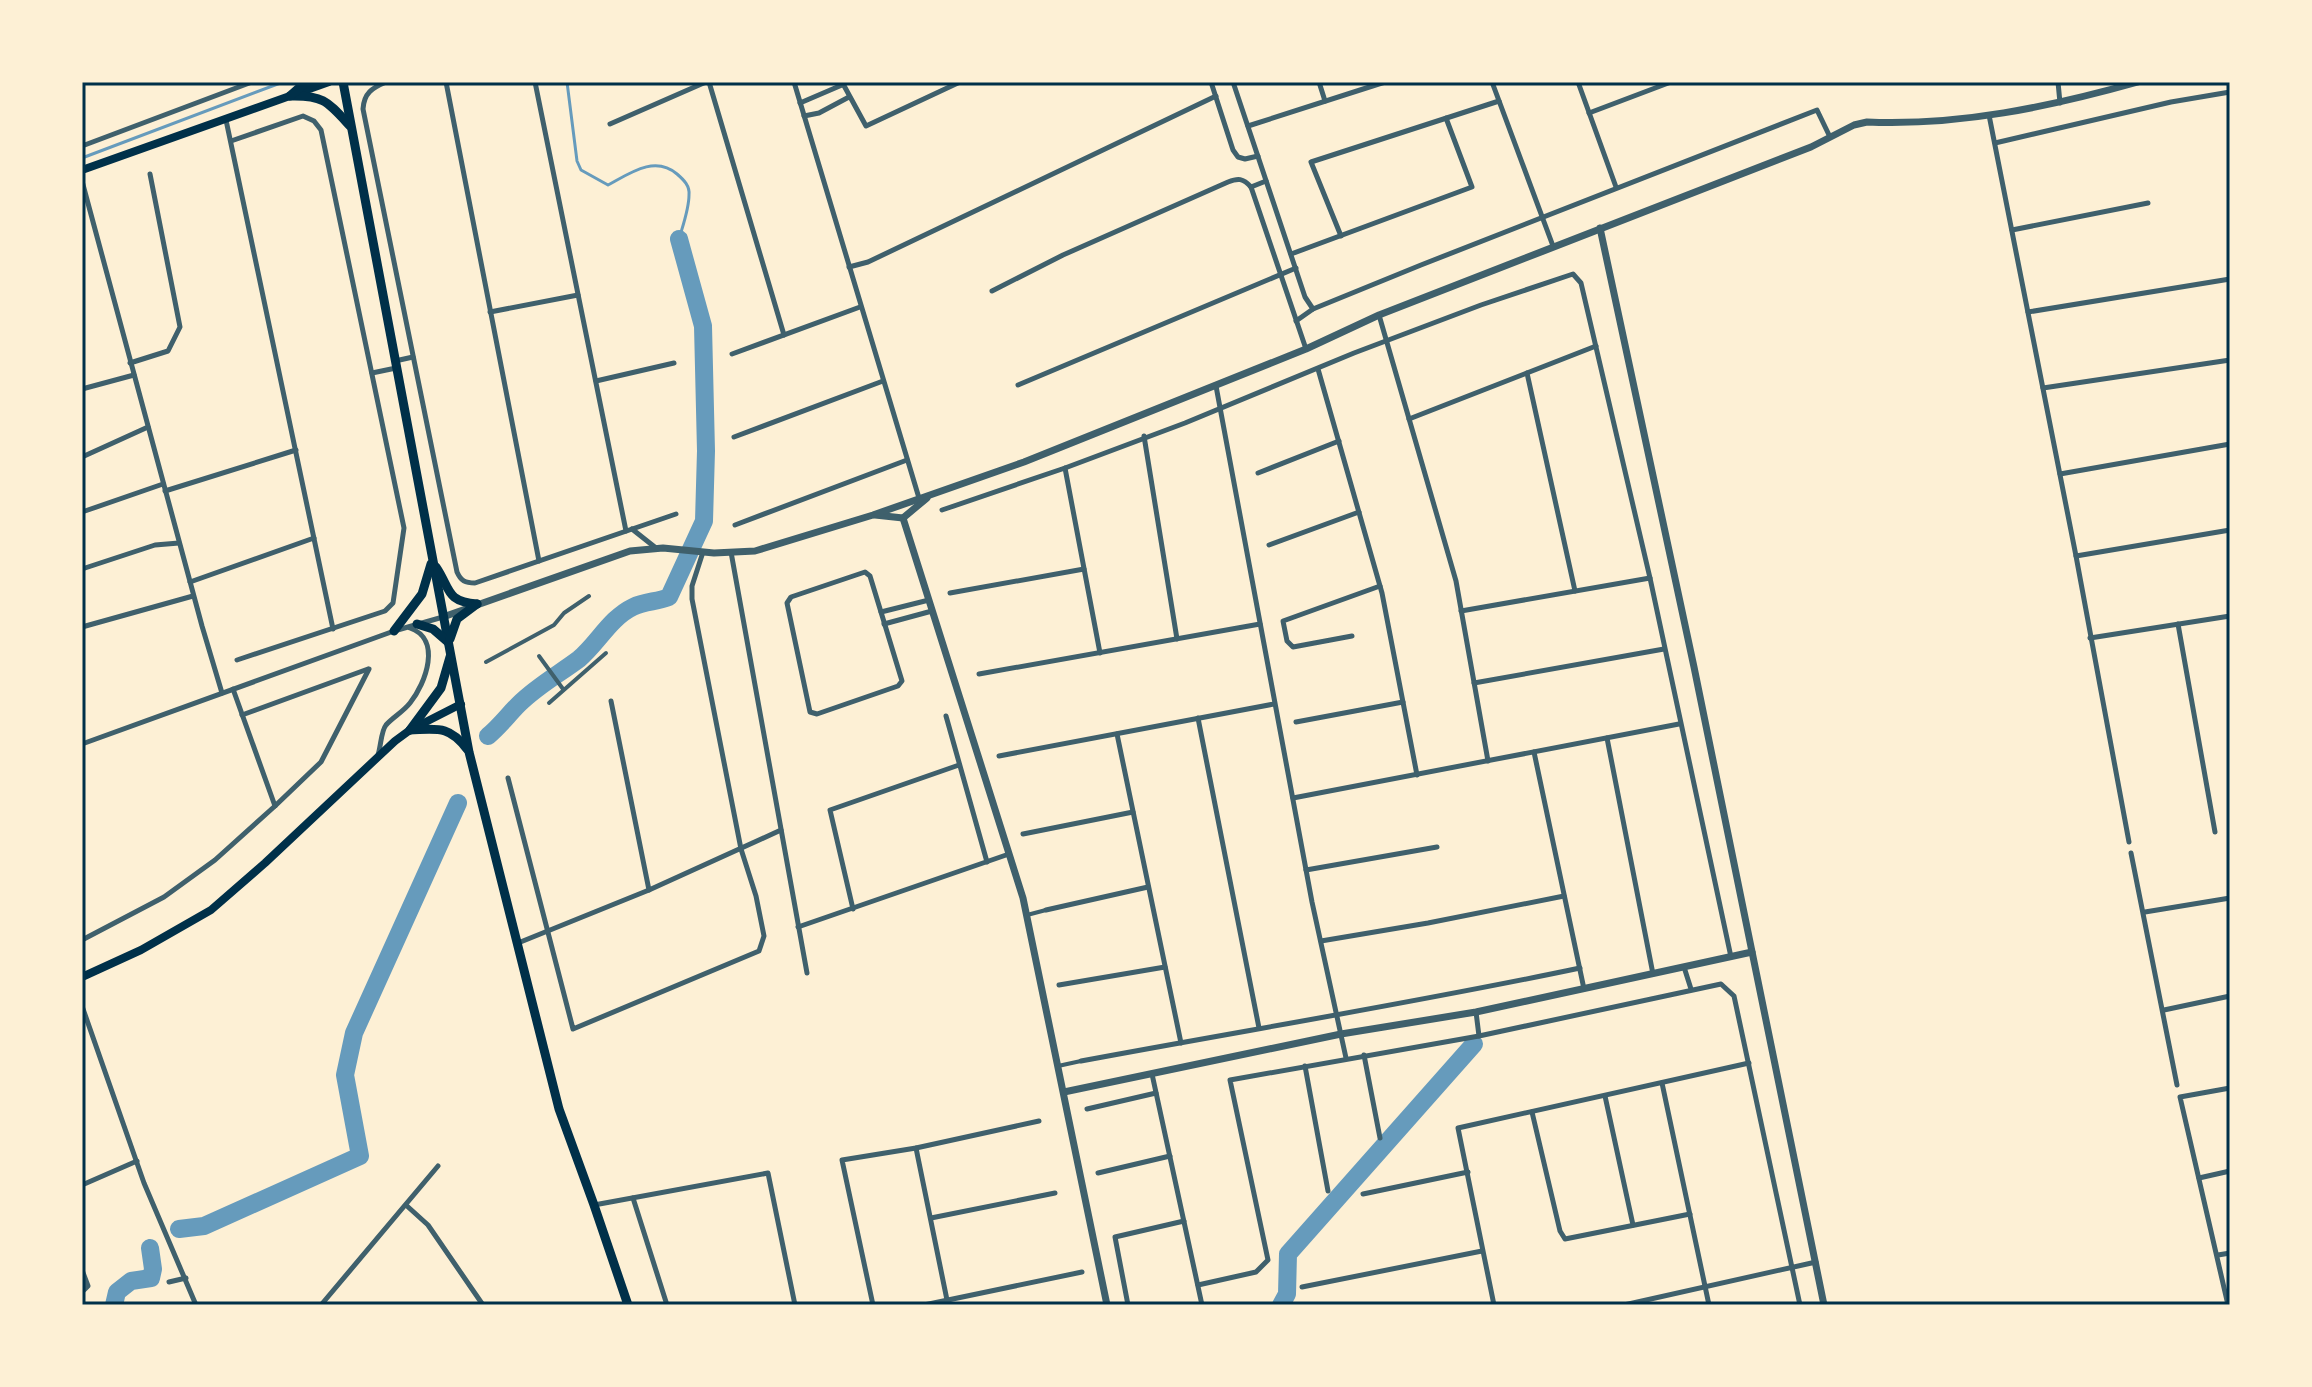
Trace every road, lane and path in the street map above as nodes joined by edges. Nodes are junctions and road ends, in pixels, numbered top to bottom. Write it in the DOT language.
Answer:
graph roads {
  1 [pos="252,82"];
  2 [pos="306,82"];
  3 [pos="329,82"];
  4 [pos="343,82"];
  5 [pos="386,82"];
  6 [pos="446,82"];
  7 [pos="535,82"];
  8 [pos="707,82"];
  9 [pos="794,82"];
  10 [pos="960,82"];
  11 [pos="1211,82"];
  12 [pos="1233,82"];
  13 [pos="1319,82"];
  14 [pos="1385,82"];
  15 [pos="1492,82"];
  16 [pos="1578,82"];
  17 [pos="1671,82"];
  18 [pos="2058,82"];
  19 [pos="2138,82"];
  20 [pos="842,84"];
  21 [pos="2230,92"];
  22 [pos="290,96"];
  23 [pos="1216,96"];
  24 [pos="849,97"];
  25 [pos="1325,101"];
  26 [pos="1499,101"];
  27 [pos="800,103"];
  28 [pos="2060,103"];
  29 [pos="1589,113"];
  30 [pos="1989,115"];
  31 [pos="804,116"];
  32 [pos="1446,118"];
  33 [pos="226,119"];
  34 [pos="610,124"];
  35 [pos="1248,126"];
  36 [pos="351,127"];
  37 [pos="1830,137"];
  38 [pos="231,141"];
  39 [pos="1995,143"];
  40 [pos="82,146"];
  41 [pos="1258,156"];
  42 [pos="82,170"];
  43 [pos="150,174"];
  44 [pos="82,181"];
  45 [pos="1266,181"];
  46 [pos="1251,187"];
  47 [pos="1616,187"];
  48 [pos="2148,203"];
  49 [pos="1542,216"];
  50 [pos="1600,228"];
  51 [pos="2012,230"];
  52 [pos="1341,236"];
  53 [pos="1553,246"];
  54 [pos="1291,254"];
  55 [pos="849,267"];
  56 [pos="1296,268"];
  57 [pos="1280,274"];
  58 [pos="2230,279"];
  59 [pos="992,291"];
  60 [pos="578,295"];
  61 [pos="860,307"];
  62 [pos="1313,309"];
  63 [pos="490,312"];
  64 [pos="2028,312"];
  65 [pos="1379,315"];
  66 [pos="1296,321"];
  67 [pos="784,335"];
  68 [pos="1387,341"];
  69 [pos="1596,346"];
  70 [pos="1306,349"];
  71 [pos="732,354"];
  72 [pos="413,357"];
  73 [pos="2230,360"];
  74 [pos="130,363"];
  75 [pos="674,363"];
  76 [pos="395,364"];
  77 [pos="1318,369"];
  78 [pos="372,373"];
  79 [pos="1527,373"];
  80 [pos="134,375"];
  81 [pos="596,381"];
  82 [pos="883,381"];
  83 [pos="1018,385"];
  84 [pos="1216,386"];
  85 [pos="2043,388"];
  86 [pos="82,389"];
  87 [pos="1220,408"];
  88 [pos="1409,419"];
  89 [pos="148,427"];
  90 [pos="1144,436"];
  91 [pos="734,437"];
  92 [pos="1339,441"];
  93 [pos="2230,444"];
  94 [pos="296,450"];
  95 [pos="82,457"];
  96 [pos="907,460"];
  97 [pos="1065,468"];
  98 [pos="1258,473"];
  99 [pos="2060,474"];
  100 [pos="164,488"];
  101 [pos="935,493"];
  102 [pos="919,498"];
  103 [pos="942,510"];
  104 [pos="82,512"];
  105 [pos="1359,512"];
  106 [pos="676,514"];
  107 [pos="873,515"];
  108 [pos="903,518"];
  109 [pos="735,525"];
  110 [pos="629,530"];
  111 [pos="2230,530"];
  112 [pos="314,538"];
  113 [pos="179,543"];
  114 [pos="1269,545"];
  115 [pos="660,548"];
  116 [pos="699,552"];
  117 [pos="731,552"];
  118 [pos="2076,556"];
  119 [pos="432,561"];
  120 [pos="539,561"];
  121 [pos="82,569"];
  122 [pos="1084,569"];
  123 [pos="1650,578"];
  124 [pos="190,582"];
  125 [pos="1380,586"];
  126 [pos="1575,591"];
  127 [pos="950,593"];
  128 [pos="193,596"];
  129 [pos="589,596"];
  130 [pos="929,600"];
  131 [pos="477,604"];
  132 [pos="932,611"];
  133 [pos="1461,611"];
  134 [pos="881,612"];
  135 [pos="2230,616"];
  136 [pos="443,617"];
  137 [pos="884,624"];
  138 [pos="1260,624"];
  139 [pos="2178,624"];
  140 [pos="412,626"];
  141 [pos="82,627"];
  142 [pos="333,629"];
  143 [pos="394,631"];
  144 [pos="1352,636"];
  145 [pos="2090,638"];
  146 [pos="1177,639"];
  147 [pos="448,642"];
  148 [pos="1664,649"];
  149 [pos="606,653"];
  150 [pos="1100,653"];
  151 [pos="451,656"];
  152 [pos="539,656"];
  153 [pos="237,660"];
  154 [pos="486,662"];
  155 [pos="979,674"];
  156 [pos="1474,683"];
  157 [pos="233,689"];
  158 [pos="563,689"];
  159 [pos="222,693"];
  160 [pos="611,701"];
  161 [pos="1403,702"];
  162 [pos="549,703"];
  163 [pos="461,704"];
  164 [pos="1274,704"];
  165 [pos="242,715"];
  166 [pos="946,716"];
  167 [pos="1198,718"];
  168 [pos="1296,722"];
  169 [pos="1679,724"];
  170 [pos="410,730"];
  171 [pos="1117,734"];
  172 [pos="1607,738"];
  173 [pos="82,744"];
  174 [pos="469,752"];
  175 [pos="1534,752"];
  176 [pos="378,756"];
  177 [pos="999,756"];
  178 [pos="1488,761"];
  179 [pos="959,765"];
  180 [pos="1417,775"];
  181 [pos="508,778"];
  182 [pos="1293,798"];
  183 [pos="275,806"];
  184 [pos="1133,812"];
  185 [pos="781,830"];
  186 [pos="2215,832"];
  187 [pos="1023,834"];
  188 [pos="2129,842"];
  189 [pos="1437,847"];
  190 [pos="741,849"];
  191 [pos="2131,853"];
  192 [pos="1010,854"];
  193 [pos="987,862"];
  194 [pos="1306,870"];
  195 [pos="1148,887"];
  196 [pos="649,890"];
  197 [pos="1564,896"];
  198 [pos="2230,898"];
  199 [pos="853,909"];
  200 [pos="1046,910"];
  201 [pos="2145,912"];
  202 [pos="1027,915"];
  203 [pos="798,927"];
  204 [pos="548,932"];
  205 [pos="82,940"];
  206 [pos="1321,941"];
  207 [pos="517,944"];
  208 [pos="1752,952"];
  209 [pos="1731,957"];
  210 [pos="1165,967"];
  211 [pos="1684,967"];
  212 [pos="1580,968"];
  213 [pos="807,973"];
  214 [pos="1653,974"];
  215 [pos="82,977"];
  216 [pos="1059,985"];
  217 [pos="1584,989"];
  218 [pos="1691,989"];
  219 [pos="2230,996"];
  220 [pos="82,1006"];
  221 [pos="2164,1010"];
  222 [pos="1476,1012"];
  223 [pos="1336,1013"];
  224 [pos="1259,1028"];
  225 [pos="1341,1034"];
  226 [pos="1479,1036"];
  227 [pos="1181,1043"];
  228 [pos="1364,1055"];
  229 [pos="1346,1058"];
  230 [pos="1081,1061"];
  231 [pos="1749,1063"];
  232 [pos="1058,1066"];
  233 [pos="1305,1066"];
  234 [pos="1152,1074"];
  235 [pos="1662,1083"];
  236 [pos="2177,1085"];
  237 [pos="2230,1088"];
  238 [pos="1064,1092"];
  239 [pos="1156,1093"];
  240 [pos="1605,1096"];
  241 [pos="1087,1109"];
  242 [pos="1532,1112"];
  243 [pos="1039,1121"];
  244 [pos="1380,1138"];
  245 [pos="916,1148"];
  246 [pos="1170,1156"];
  247 [pos="137,1161"];
  248 [pos="438,1166"];
  249 [pos="2230,1171"];
  250 [pos="1468,1172"];
  251 [pos="1098,1173"];
  252 [pos="2199,1178"];
  253 [pos="82,1185"];
  254 [pos="1328,1191"];
  255 [pos="1055,1193"];
  256 [pos="1363,1194"];
  257 [pos="633,1198"];
  258 [pos="594,1205"];
  259 [pos="407,1206"];
  260 [pos="1690,1214"];
  261 [pos="931,1218"];
  262 [pos="1184,1221"];
  263 [pos="1633,1225"];
  264 [pos="1482,1251"];
  265 [pos="2230,1253"];
  266 [pos="2218,1255"];
  267 [pos="1816,1262"];
  268 [pos="1792,1268"];
  269 [pos="82,1270"];
  270 [pos="1082,1272"];
  271 [pos="186,1278"];
  272 [pos="169,1282"];
  273 [pos="1198,1285"];
  274 [pos="1302,1287"];
  275 [pos="1705,1287"];
  276 [pos="82,1292"];
  277 [pos="947,1300"];
  278 [pos="196,1305"];
  279 [pos="321,1305"];
  280 [pos="483,1305"];
  281 [pos="628,1305"];
  282 [pos="667,1305"];
  283 [pos="795,1305"];
  284 [pos="873,1305"];
  285 [pos="924,1305"];
  286 [pos="1107,1305"];
  287 [pos="1128,1305"];
  288 [pos="1202,1305"];
  289 [pos="1494,1305"];
  290 [pos="1624,1305"];
  291 [pos="1709,1305"];
  292 [pos="1800,1305"];
  293 [pos="1824,1305"];
  294 [pos="2228,1305"];
  1 -- 40 [label="street"];
  2 -- 22 [label="main road"];
  3 -- 22 [label="main road"];
  4 -- 36 [label="main road"];
  5 -- 72 [label="street"];
  6 -- 63 [label="street"];
  7 -- 60 [label="street"];
  8 -- 34 [label="street"];
  8 -- 67 [label="street"];
  9 -- 27 [label="street"];
  10 -- 24 [label="street"];
  11 -- 23 [label="street"];
  12 -- 35 [label="street"];
  13 -- 25 [label="street"];
  14 -- 25 [label="street"];
  15 -- 26 [label="street"];
  16 -- 29 [label="street"];
  17 -- 29 [label="street"];
  18 -- 28 [label="street"];
  19 -- 28 [label="street"];
  20 -- 24 [label="street"];
  20 -- 27 [label="street"];
  21 -- 39 [label="street"];
  22 -- 33 [label="main road"];
  22 -- 36 [label="main road"];
  23 -- 41 [label="street"];
  23 -- 55 [label="street"];
  24 -- 31 [label="street"];
  25 -- 35 [label="street"];
  26 -- 32 [label="street"];
  26 -- 49 [label="street"];
  27 -- 31 [label="street"];
  28 -- 30 [label="street"];
  29 -- 47 [label="street"];
  30 -- 37 [label="street"];
  30 -- 39 [label="street"];
  31 -- 55 [label="street"];
  32 -- 52 [label="street"];
  32 -- 52 [label="street"];
  33 -- 38 [label="street"];
  33 -- 42 [label="main road"];
  35 -- 41 [label="street"];
  36 -- 76 [label="main road"];
  37 -- 47 [label="street"];
  37 -- 50 [label="street"];
  38 -- 78 [label="street"];
  38 -- 94 [label="street"];
  39 -- 51 [label="street"];
  41 -- 45 [label="street"];
  43 -- 74 [label="street"];
  44 -- 74 [label="street"];
  45 -- 46 [label="street"];
  45 -- 54 [label="street"];
  46 -- 57 [label="street"];
  46 -- 59 [label="street"];
  47 -- 49 [label="street"];
  48 -- 51 [label="street"];
  49 -- 53 [label="street"];
  49 -- 62 [label="street"];
  50 -- 53 [label="street"];
  50 -- 208 [label="street"];
  51 -- 64 [label="street"];
  52 -- 54 [label="street"];
  53 -- 65 [label="street"];
  54 -- 56 [label="street"];
  55 -- 61 [label="street"];
  56 -- 57 [label="street"];
  56 -- 62 [label="street"];
  57 -- 66 [label="street"];
  57 -- 83 [label="street"];
  58 -- 64 [label="street"];
  60 -- 63 [label="street"];
  60 -- 81 [label="street"];
  61 -- 67 [label="street"];
  61 -- 82 [label="street"];
  62 -- 66 [label="street"];
  63 -- 120 [label="street"];
  64 -- 85 [label="street"];
  65 -- 68 [label="street"];
  65 -- 70 [label="street"];
  66 -- 70 [label="street"];
  67 -- 71 [label="street"];
  68 -- 69 [label="street"];
  68 -- 77 [label="street"];
  68 -- 88 [label="street"];
  69 -- 79 [label="street"];
  69 -- 123 [label="street"];
  70 -- 84 [label="street"];
  72 -- 76 [label="street"];
  72 -- 120 [label="street"];
  73 -- 85 [label="street"];
  74 -- 80 [label="street"];
  75 -- 81 [label="street"];
  76 -- 78 [label="street"];
  76 -- 119 [label="main road"];
  77 -- 87 [label="street"];
  77 -- 92 [label="street"];
  78 -- 142 [label="street"];
  79 -- 88 [label="street"];
  79 -- 126 [label="street"];
  80 -- 86 [label="street"];
  80 -- 89 [label="street"];
  81 -- 110 [label="street"];
  82 -- 91 [label="street"];
  82 -- 96 [label="street"];
  84 -- 87 [label="street"];
  84 -- 101 [label="street"];
  85 -- 99 [label="street"];
  87 -- 90 [label="street"];
  87 -- 138 [label="street"];
  88 -- 133 [label="street"];
  89 -- 95 [label="street"];
  89 -- 100 [label="street"];
  90 -- 97 [label="street"];
  90 -- 146 [label="street"];
  92 -- 98 [label="street"];
  92 -- 105 [label="street"];
  93 -- 99 [label="street"];
  94 -- 100 [label="street"];
  94 -- 112 [label="street"];
  96 -- 102 [label="street"];
  96 -- 109 [label="street"];
  97 -- 103 [label="street"];
  97 -- 122 [label="street"];
  99 -- 118 [label="street"];
  100 -- 104 [label="street"];
  100 -- 113 [label="street"];
  101 -- 102 [label="street"];
  101 -- 108 [label="street"];
  102 -- 107 [label="street"];
  105 -- 114 [label="street"];
  105 -- 125 [label="street"];
  106 -- 110 [label="street"];
  107 -- 108 [label="street"];
  107 -- 117 [label="street"];
  108 -- 130 [label="street"];
  110 -- 115 [label="street"];
  110 -- 120 [label="street"];
  111 -- 118 [label="street"];
  112 -- 124 [label="street"];
  112 -- 142 [label="street"];
  113 -- 121 [label="street"];
  113 -- 124 [label="street"];
  115 -- 116 [label="street"];
  115 -- 131 [label="street"];
  116 -- 117 [label="street"];
  116 -- 190 [label="street"];
  117 -- 185 [label="street"];
  118 -- 145 [label="street"];
  119 -- 131 [label="main road"];
  119 -- 136 [label="main road"];
  119 -- 143 [label="main road"];
  122 -- 127 [label="street"];
  122 -- 150 [label="street"];
  123 -- 126 [label="street"];
  123 -- 148 [label="street"];
  124 -- 128 [label="street"];
  125 -- 144 [label="street"];
  125 -- 161 [label="street"];
  126 -- 133 [label="street"];
  128 -- 141 [label="street"];
  128 -- 159 [label="street"];
  129 -- 154 [label="street"];
  130 -- 132 [label="street"];
  130 -- 134 [label="street"];
  131 -- 136 [label="street"];
  131 -- 147 [label="main road"];
  132 -- 137 [label="street"];
  132 -- 192 [label="street"];
  133 -- 156 [label="street"];
  134 -- 137 [label="street"];
  134 -- 137 [label="street"];
  135 -- 139 [label="street"];
  136 -- 140 [label="street"];
  136 -- 147 [label="main road"];
  138 -- 146 [label="street"];
  138 -- 164 [label="street"];
  139 -- 145 [label="street"];
  139 -- 186 [label="street"];
  140 -- 143 [label="street"];
  140 -- 147 [label="main road"];
  140 -- 176 [label="street"];
  142 -- 153 [label="street"];
  143 -- 157 [label="street"];
  145 -- 188 [label="street"];
  146 -- 150 [label="street"];
  147 -- 151 [label="main road"];
  148 -- 156 [label="street"];
  148 -- 169 [label="street"];
  149 -- 158 [label="street"];
  150 -- 155 [label="street"];
  151 -- 163 [label="main road"];
  151 -- 170 [label="main road"];
  152 -- 158 [label="street"];
  156 -- 178 [label="street"];
  157 -- 159 [label="street"];
  157 -- 165 [label="street"];
  158 -- 162 [label="street"];
  159 -- 173 [label="street"];
  160 -- 196 [label="street"];
  161 -- 168 [label="street"];
  161 -- 180 [label="street"];
  163 -- 170 [label="main road"];
  163 -- 174 [label="main road"];
  164 -- 167 [label="street"];
  164 -- 182 [label="street"];
  165 -- 183 [label="street"];
  165 -- 183 [label="street"];
  166 -- 179 [label="street"];
  167 -- 171 [label="street"];
  167 -- 224 [label="street"];
  169 -- 172 [label="street"];
  169 -- 209 [label="street"];
  170 -- 174 [label="main road"];
  170 -- 176 [label="main road"];
  171 -- 177 [label="street"];
  171 -- 184 [label="street"];
  172 -- 175 [label="street"];
  172 -- 214 [label="street"];
  174 -- 207 [label="main road"];
  175 -- 178 [label="street"];
  175 -- 197 [label="street"];
  176 -- 215 [label="main road"];
  178 -- 180 [label="street"];
  179 -- 193 [label="street"];
  179 -- 199 [label="street"];
  180 -- 182 [label="street"];
  181 -- 204 [label="street"];
  182 -- 194 [label="street"];
  183 -- 205 [label="street"];
  184 -- 187 [label="street"];
  184 -- 195 [label="street"];
  185 -- 190 [label="street"];
  185 -- 203 [label="street"];
  189 -- 194 [label="street"];
  190 -- 196 [label="street"];
  190 -- 204 [label="street"];
  191 -- 201 [label="street"];
  192 -- 193 [label="street"];
  192 -- 202 [label="street"];
  193 -- 199 [label="street"];
  194 -- 206 [label="street"];
  195 -- 200 [label="street"];
  195 -- 210 [label="street"];
  196 -- 204 [label="street"];
  197 -- 206 [label="street"];
  197 -- 212 [label="street"];
  198 -- 201 [label="street"];
  199 -- 203 [label="street"];
  200 -- 202 [label="street"];
  201 -- 221 [label="street"];
  202 -- 232 [label="street"];
  203 -- 213 [label="street"];
  204 -- 207 [label="street"];
  206 -- 223 [label="street"];
  207 -- 258 [label="main road"];
  208 -- 209 [label="street"];
  208 -- 267 [label="street"];
  209 -- 211 [label="street"];
  210 -- 216 [label="street"];
  210 -- 227 [label="street"];
  211 -- 214 [label="street"];
  211 -- 218 [label="street"];
  212 -- 217 [label="street"];
  212 -- 223 [label="street"];
  214 -- 217 [label="street"];
  217 -- 222 [label="street"];
  218 -- 226 [label="street"];
  218 -- 231 [label="street"];
  219 -- 221 [label="street"];
  220 -- 247 [label="street"];
  221 -- 236 [label="street"];
  222 -- 225 [label="street"];
  222 -- 226 [label="street"];
  223 -- 224 [label="street"];
  223 -- 225 [label="street"];
  224 -- 227 [label="street"];
  225 -- 229 [label="street"];
  225 -- 234 [label="street"];
  226 -- 228 [label="street"];
  227 -- 230 [label="street"];
  228 -- 229 [label="street"];
  228 -- 244 [label="street"];
  229 -- 233 [label="street"];
  230 -- 232 [label="street"];
  231 -- 235 [label="street"];
  231 -- 268 [label="street"];
  232 -- 238 [label="street"];
  233 -- 254 [label="street"];
  233 -- 273 [label="street"];
  234 -- 238 [label="street"];
  234 -- 239 [label="street"];
  235 -- 240 [label="street"];
  235 -- 260 [label="street"];
  237 -- 252 [label="street"];
  238 -- 286 [label="street"];
  239 -- 241 [label="street"];
  239 -- 246 [label="street"];
  240 -- 242 [label="street"];
  240 -- 263 [label="street"];
  242 -- 250 [label="street"];
  242 -- 263 [label="street"];
  243 -- 245 [label="street"];
  245 -- 261 [label="street"];
  245 -- 284 [label="street"];
  246 -- 251 [label="street"];
  246 -- 262 [label="street"];
  247 -- 253 [label="street"];
  247 -- 271 [label="street"];
  248 -- 259 [label="street"];
  249 -- 252 [label="street"];
  250 -- 256 [label="street"];
  250 -- 264 [label="street"];
  252 -- 266 [label="street"];
  255 -- 261 [label="street"];
  257 -- 258 [label="street"];
  257 -- 282 [label="street"];
  257 -- 283 [label="street"];
  258 -- 281 [label="main road"];
  259 -- 279 [label="street"];
  259 -- 280 [label="street"];
  260 -- 263 [label="street"];
  260 -- 275 [label="street"];
  261 -- 277 [label="street"];
  262 -- 273 [label="street"];
  262 -- 287 [label="street"];
  264 -- 274 [label="street"];
  264 -- 289 [label="street"];
  265 -- 266 [label="street"];
  266 -- 294 [label="street"];
  267 -- 268 [label="street"];
  267 -- 293 [label="street"];
  268 -- 275 [label="street"];
  268 -- 292 [label="street"];
  269 -- 276 [label="street"];
  270 -- 277 [label="street"];
  271 -- 272 [label="street"];
  271 -- 278 [label="street"];
  273 -- 288 [label="street"];
  275 -- 290 [label="street"];
  275 -- 291 [label="street"];
  277 -- 285 [label="street"];
}
